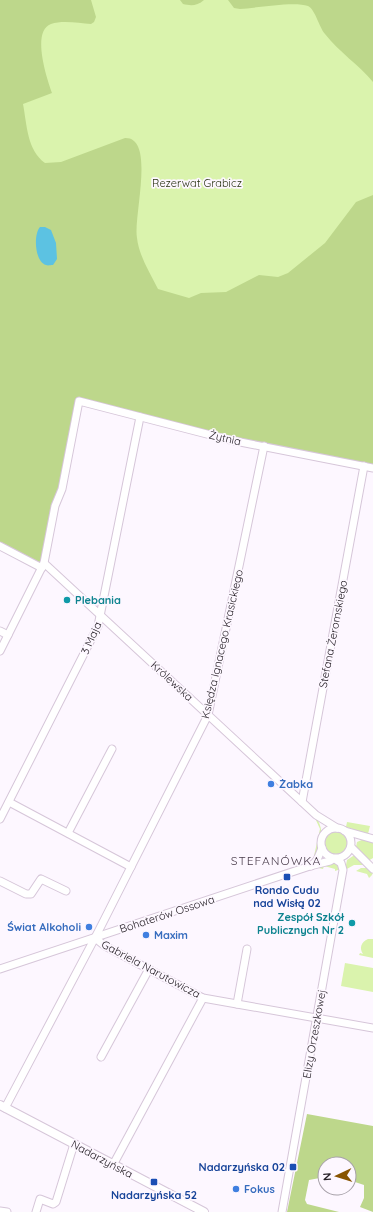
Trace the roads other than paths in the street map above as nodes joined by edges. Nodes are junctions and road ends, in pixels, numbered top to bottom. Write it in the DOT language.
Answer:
graph roads {
  1 [pos="140,417"];
  2 [pos="264,446"];
  3 [pos="364,466"];
  4 [pos="373,468"];
  5 [pos="0,546"];
  6 [pos="43,566"];
  7 [pos="101,615"];
  8 [pos="0,631"];
  9 [pos="8,635"];
  10 [pos="0,651"];
  11 [pos="208,714"];
  12 [pos="112,748"];
  13 [pos="9,802"];
  14 [pos="302,802"];
  15 [pos="316,815"];
  16 [pos="0,819"];
  17 [pos="337,828"];
  18 [pos="346,831"];
  19 [pos="68,833"];
  20 [pos="323,836"];
  21 [pos="370,838"];
  22 [pos="351,845"];
  23 [pos="322,848"];
  24 [pos="347,854"];
  25 [pos="357,854"];
  26 [pos="334,859"];
  27 [pos="310,866"];
  28 [pos="131,867"];
  29 [pos="373,869"];
  30 [pos="0,881"];
  31 [pos="66,891"];
  32 [pos="95,938"];
  33 [pos="247,949"];
  34 [pos="0,969"];
  35 [pos="149,969"];
  36 [pos="203,998"];
  37 [pos="237,1004"];
  38 [pos="317,1019"];
  39 [pos="373,1028"];
  40 [pos="101,1057"];
  41 [pos="3,1107"];
  42 [pos="74,1144"];
  43 [pos="113,1165"];
  44 [pos="0,1211"];
  45 [pos="7,1212"];
  46 [pos="36,1212"];
  47 [pos="204,1212"];
  48 [pos="282,1212"];
  1 -- 2 [label="street, Żytnia"];
  1 -- 6 [label="street, Żytnia"];
  1 -- 7 [label="street, 3 Maja"];
  2 -- 3 [label="street, Żytnia"];
  2 -- 11 [label="street, Księdza Ignacego Krasickiego"];
  3 -- 4 [label="street, Żytnia"];
  3 -- 14 [label="street, Stefana Żeromskiego"];
  5 -- 6 [label="street, Królewska"];
  6 -- 7 [label="street, Królewska"];
  6 -- 9 [label="street"];
  7 -- 11 [label="street, Królewska"];
  7 -- 13 [label="street, 3 Maja"];
  8 -- 9 [label="street"];
  9 -- 10 [label="street"];
  11 -- 14 [label="street, Królewska"];
  11 -- 28 [label="street, Księdza Ignacego Krasickiego"];
  12 -- 19 [label="street"];
  13 -- 16 [label="street, 3 Maja"];
  13 -- 19 [label="street"];
  14 -- 15 [label="street, Królewska"];
  15 -- 17 [label="street, Królewska"];
  15 -- 20 [label="street"];
  17 -- 18 [label="street"];
  17 -- 20 [label="street"];
  18 -- 21 [label="street"];
  18 -- 22 [label="street"];
  19 -- 28 [label="street"];
  20 -- 23 [label="street"];
  21 -- 22 [label="street"];
  22 -- 24 [label="street"];
  22 -- 25 [label="street"];
  23 -- 26 [label="street"];
  23 -- 27 [label="street"];
  24 -- 25 [label="street"];
  24 -- 26 [label="street"];
  25 -- 29 [label="street"];
  26 -- 27 [label="street, Bohaterów Ossowa"];
  26 -- 38 [label="street, Elizy Orzeszkowej"];
  27 -- 32 [label="street, Bohaterów Ossowa"];
  28 -- 32 [label="street, Księdza Ignacego Krasickiego"];
  30 -- 31 [label="street"];
  32 -- 34 [label="street, Bohaterów Ossowa"];
  32 -- 35 [label="street, Gabriela Narutowicza"];
  32 -- 41 [label="street, Księdza Ignacego Krasickiego"];
  33 -- 37 [label="street"];
  35 -- 36 [label="street, Gabriela Narutowicza"];
  35 -- 40 [label="street"];
  36 -- 37 [label="street, Gabriela Narutowicza"];
  36 -- 43 [label="street"];
  37 -- 38 [label="street, Gabriela Narutowicza"];
  38 -- 39 [label="street, Gabriela Narutowicza"];
  38 -- 48 [label="street, Elizy Orzeszkowej"];
  41 -- 42 [label="main road, Nadarzyńska"];
  42 -- 43 [label="main road, Nadarzyńska"];
  42 -- 46 [label="street"];
  43 -- 47 [label="main road, Nadarzyńska"];
  44 -- 45 [label="street"];
}
